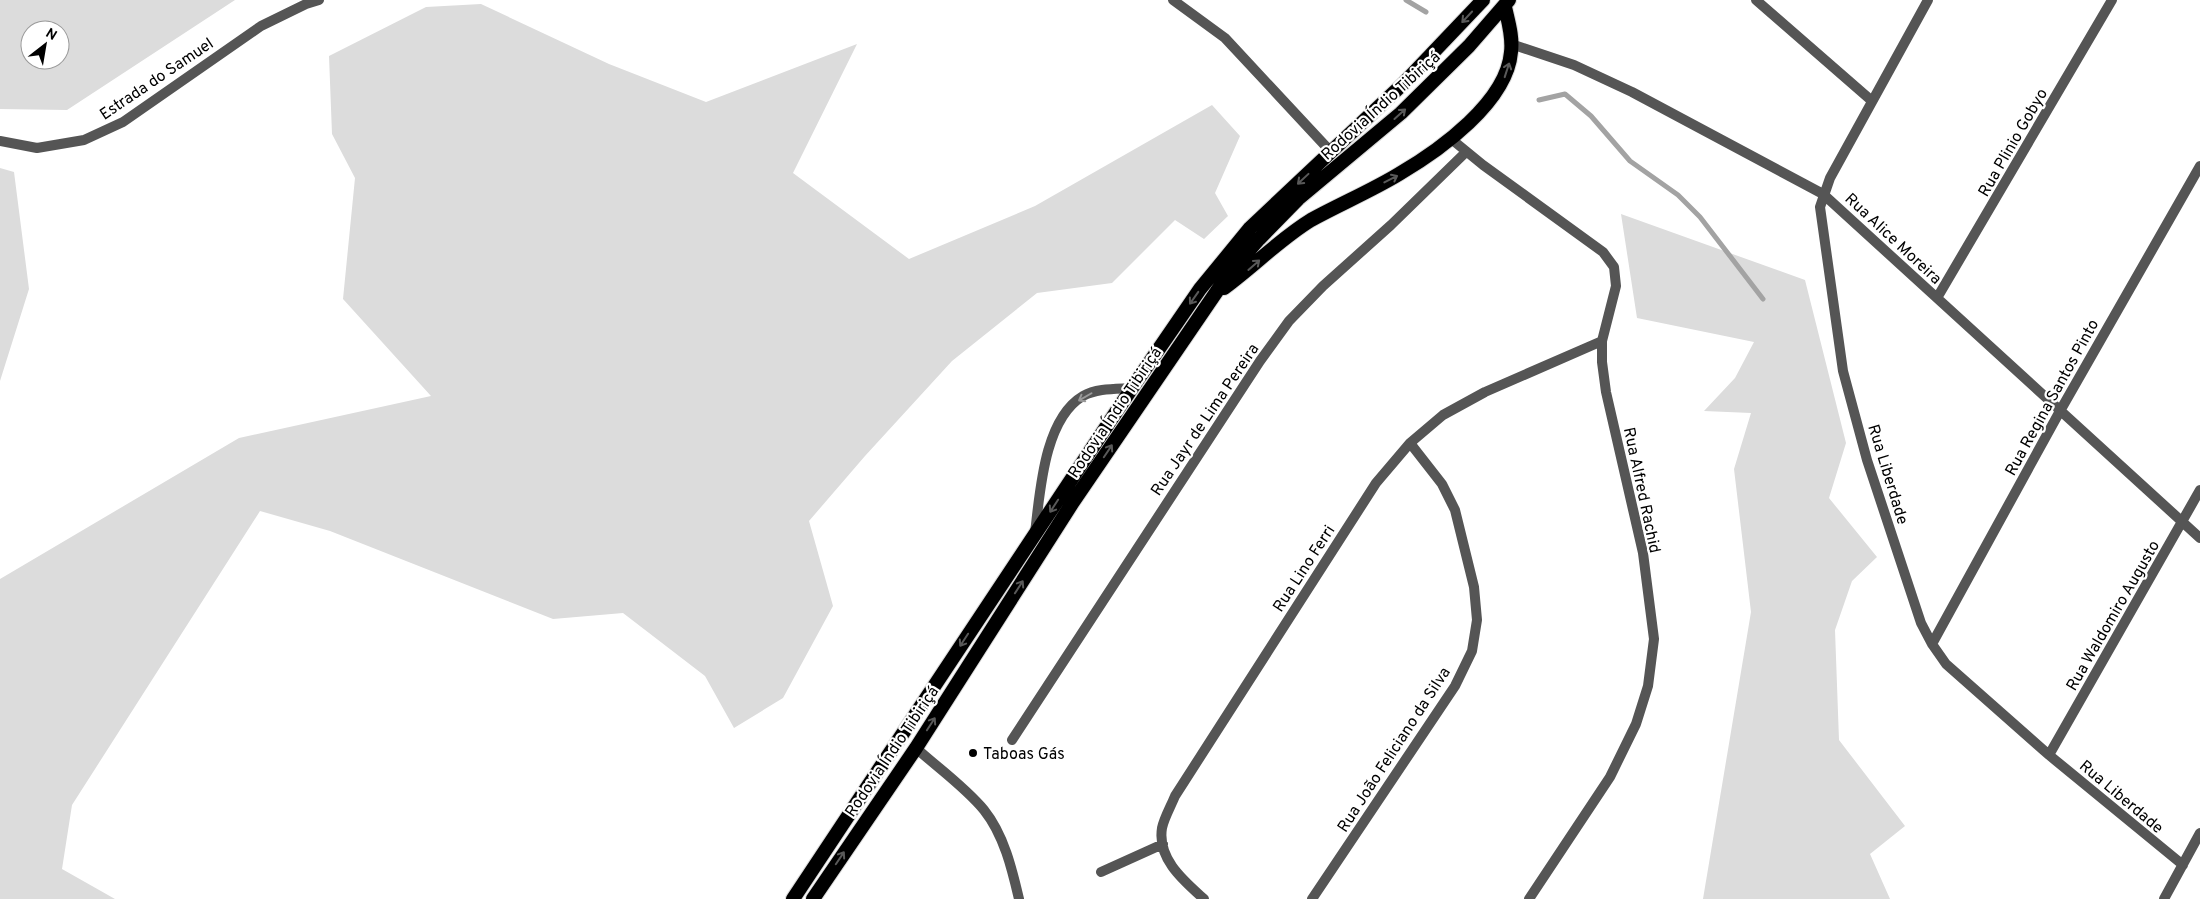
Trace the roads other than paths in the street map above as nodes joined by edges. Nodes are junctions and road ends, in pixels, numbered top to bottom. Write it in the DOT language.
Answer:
graph roads {
  1 [pos="319,0"];
  2 [pos="1173,0"];
  3 [pos="1483,0"];
  4 [pos="1756,0"];
  5 [pos="1928,0"];
  6 [pos="2112,0"];
  7 [pos="1507,3"];
  8 [pos="1511,44"];
  9 [pos="1872,101"];
  10 [pos="1450,138"];
  11 [pos="0,141"];
  12 [pos="1466,152"];
  13 [pos="1332,153"];
  14 [pos="2200,166"];
  15 [pos="1823,194"];
  16 [pos="1215,294"];
  17 [pos="1937,298"];
  18 [pos="1602,341"];
  19 [pos="1132,388"];
  20 [pos="2060,411"];
  21 [pos="1410,443"];
  22 [pos="2200,490"];
  23 [pos="2182,522"];
  24 [pos="1035,535"];
  25 [pos="2200,538"];
  26 [pos="1932,644"];
  27 [pos="1012,740"];
  28 [pos="916,748"];
  29 [pos="2049,755"];
  30 [pos="2200,835"];
  31 [pos="1163,844"];
  32 [pos="2183,865"];
  33 [pos="1101,872"];
  34 [pos="792,899"];
  35 [pos="813,899"];
  36 [pos="1019,899"];
  37 [pos="1204,899"];
  38 [pos="1312,899"];
  39 [pos="1529,899"];
  40 [pos="2164,899"];
  1 -- 11 [label="street, Estrada do Samuel"];
  2 -- 13 [label="street"];
  3 -- 13 [label="highway, Rodovia Índio Tibiriçá, one-way"];
  4 -- 9 [label="street"];
  5 -- 9 [label="street, Rua Liberdade"];
  6 -- 17 [label="street, Rua Plinio Gobyo"];
  7 -- 8 [label="highway"];
  16 -- 7 [label="highway, Rodovia Índio Tibiriçá, one-way"];
  10 -- 8 [label="highway, one-way"];
  8 -- 15 [label="street, Rua Alice Moreira"];
  9 -- 15 [label="street, Rua Liberdade"];
  10 -- 12 [label="street, Rua Alfred Rachid"];
  16 -- 10 [label="highway, one-way"];
  12 -- 18 [label="street, Rua Alfred Rachid"];
  12 -- 27 [label="street, Rua Jayr de Lima Pereira"];
  13 -- 19 [label="highway, Rodovia Índio Tibiriçá, one-way"];
  14 -- 20 [label="street, Rua Regina Santos Pinto"];
  15 -- 17 [label="street, Rua Alice Moreira"];
  15 -- 26 [label="street, Rua Liberdade"];
  28 -- 16 [label="highway, Rodovia Índio Tibiriçá, one-way"];
  17 -- 20 [label="street, Rua Alice Moreira"];
  18 -- 21 [label="street, Rua Lino Ferri"];
  18 -- 39 [label="street, Rua Alfred Rachid"];
  19 -- 24 [label="highway, Rodovia Índio Tibiriçá, one-way"];
  19 -- 24 [label="street, one-way"];
  20 -- 23 [label="street, Rua Alice Moreira"];
  20 -- 26 [label="street, Rua Regina Santos Pinto"];
  21 -- 31 [label="street, Rua Lino Ferri"];
  21 -- 38 [label="street, Rua João Feliciano da Silva"];
  22 -- 23 [label="street, Rua Waldomiro Augusto"];
  23 -- 25 [label="street, Rua Alice Moreira"];
  23 -- 29 [label="street, Rua Waldomiro Augusto"];
  24 -- 34 [label="highway, Rodovia Índio Tibiriçá, one-way"];
  26 -- 29 [label="street, Rua Liberdade"];
  35 -- 28 [label="highway, Rodovia Índio Tibiriçá, one-way"];
  28 -- 36 [label="street"];
  29 -- 32 [label="street, Rua Liberdade"];
  30 -- 32 [label="street"];
  31 -- 33 [label="street"];
  31 -- 37 [label="street, Rua Lino Ferri"];
  32 -- 40 [label="street"];
}
